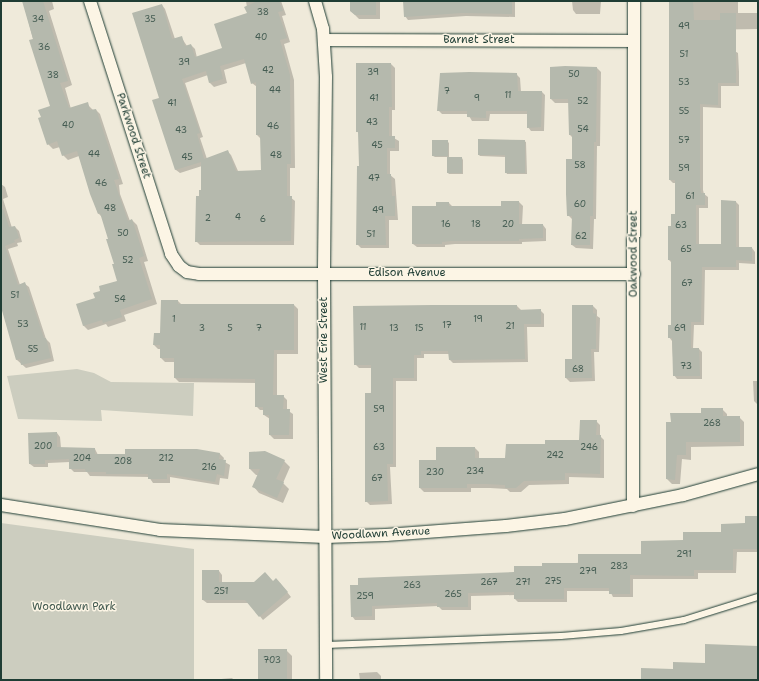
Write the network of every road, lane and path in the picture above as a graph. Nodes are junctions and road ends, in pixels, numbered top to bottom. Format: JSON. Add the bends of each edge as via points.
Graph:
{"nodes":[{"id":1,"x":90,"y":1,"type":"edge"},
{"id":2,"x":315,"y":1,"type":"edge"},
{"id":3,"x":634,"y":1,"type":"edge"},
{"id":4,"x":324,"y":40,"type":"junction"},
{"id":5,"x":634,"y":41,"type":"junction"},
{"id":6,"x":181,"y":269,"type":"joint"},
{"id":7,"x":324,"y":273,"type":"junction"},
{"id":8,"x":634,"y":274,"type":"junction"},
{"id":9,"x":758,"y":474,"type":"edge"},
{"id":10,"x":1,"y":505,"type":"edge"},
{"id":11,"x":633,"y":506,"type":"junction"},
{"id":12,"x":325,"y":537,"type":"junction"},
{"id":13,"x":758,"y":597,"type":"edge"},
{"id":14,"x":326,"y":645,"type":"junction"},
{"id":15,"x":326,"y":680,"type":"edge"}],
"edges":[{"from":1,"to":6,"type":"street","name":"Parkwood Street","via":[[171,254]]},
{"from":2,"to":4,"type":"street","name":"West Erie Street"},
{"from":3,"to":5,"type":"street","name":"Oakwood Street"},
{"from":4,"to":5,"type":"street","name":"Barnet Street"},
{"from":4,"to":7,"type":"street","name":"West Erie Street"},
{"from":5,"to":8,"type":"street","name":"Oakwood Street"},
{"from":6,"to":7,"type":"street","name":"Edison Avenue","via":[[199,274]]},
{"from":7,"to":8,"type":"street","name":"Edison Avenue"},
{"from":7,"to":12,"type":"street","name":"West Erie Street"},
{"from":8,"to":11,"type":"street","name":"Oakwood Street"},
{"from":9,"to":11,"type":"street","name":"Woodlawn Avenue"},
{"from":10,"to":12,"type":"street","name":"Woodlawn Avenue","via":[[160,530]]},
{"from":11,"to":12,"type":"street","name":"Woodlawn Avenue","via":[[565,519],[506,526]]},
{"from":12,"to":14,"type":"street","name":"West Erie Street"},
{"from":13,"to":14,"type":"lane","via":[[684,620],[621,631],[561,636]]},
{"from":14,"to":15,"type":"street","name":"West Erie Street"}]}
